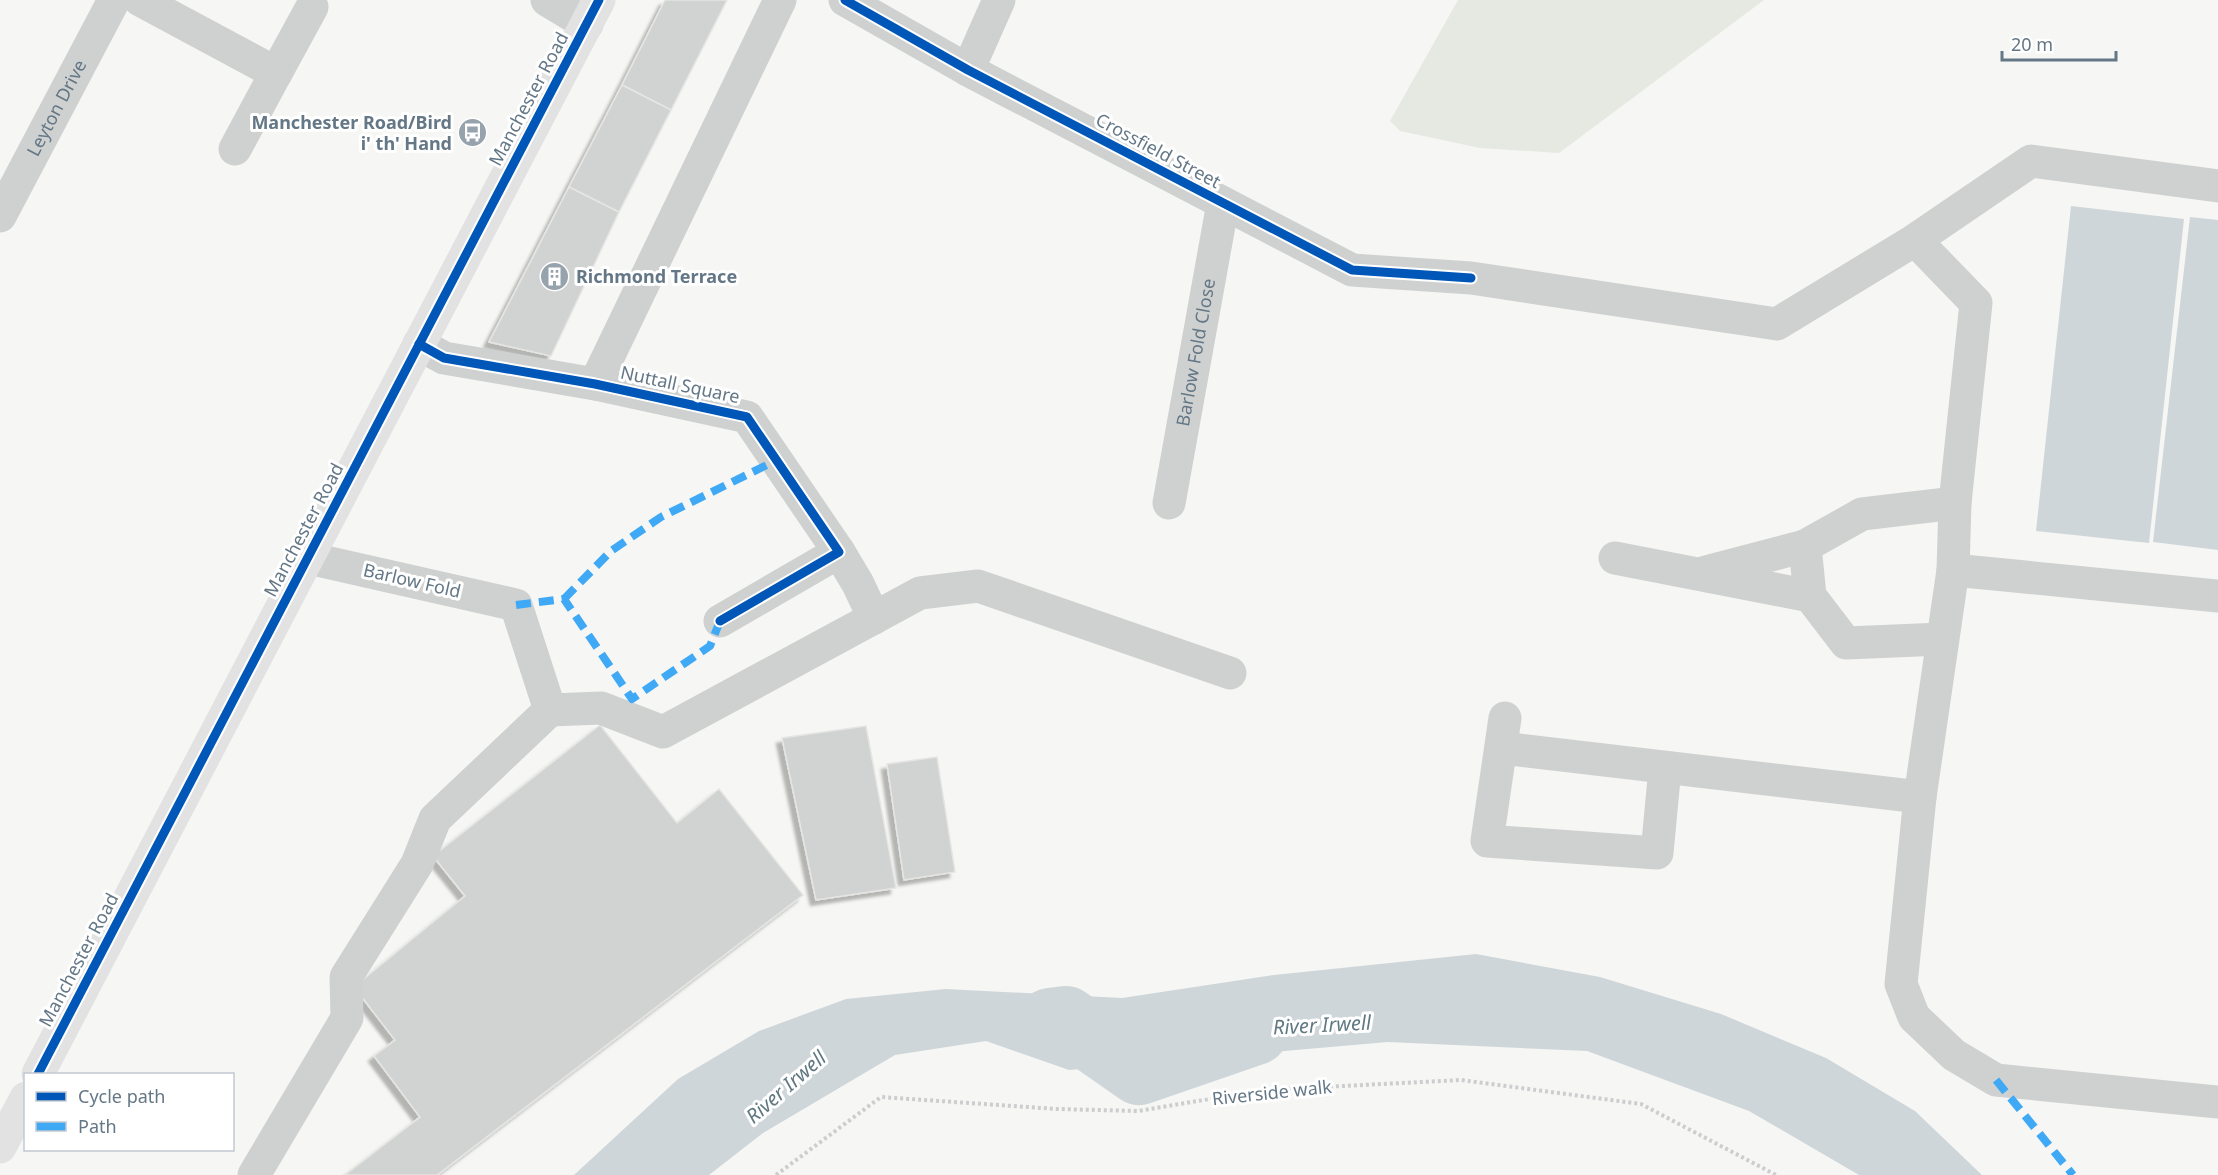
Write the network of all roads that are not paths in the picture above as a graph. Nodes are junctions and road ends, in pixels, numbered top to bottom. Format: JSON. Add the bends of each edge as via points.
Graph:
{"nodes":[{"id":1,"x":114,"y":0,"type":"edge"},
{"id":2,"x":140,"y":0,"type":"edge"},
{"id":3,"x":547,"y":0,"type":"edge"},
{"id":4,"x":780,"y":0,"type":"edge"},
{"id":5,"x":845,"y":0,"type":"edge"},
{"id":6,"x":999,"y":0,"type":"edge"},
{"id":7,"x":312,"y":7,"type":"dead end"},
{"id":8,"x":593,"y":12,"type":"edge"},
{"id":9,"x":969,"y":70,"type":"junction"},
{"id":10,"x":276,"y":73,"type":"junction"},
{"id":11,"x":235,"y":149,"type":"dead end"},
{"id":12,"x":2218,"y":186,"type":"edge"},
{"id":13,"x":1222,"y":203,"type":"junction"},
{"id":14,"x":0,"y":216,"type":"edge"},
{"id":15,"x":1915,"y":240,"type":"junction"},
{"id":16,"x":419,"y":344,"type":"junction"},
{"id":17,"x":595,"y":384,"type":"junction"},
{"id":18,"x":1169,"y":503,"type":"dead end"},
{"id":19,"x":1955,"y":503,"type":"junction"},
{"id":20,"x":1805,"y":546,"type":"junction"},
{"id":21,"x":839,"y":552,"type":"junction"},
{"id":22,"x":308,"y":558,"type":"junction"},
{"id":23,"x":1615,"y":558,"type":"dead end"},
{"id":24,"x":1953,"y":570,"type":"junction"},
{"id":25,"x":1698,"y":574,"type":"junction"},
{"id":26,"x":1810,"y":596,"type":"junction"},
{"id":27,"x":2218,"y":596,"type":"edge"},
{"id":28,"x":874,"y":618,"type":"junction"},
{"id":29,"x":720,"y":621,"type":"dead end"},
{"id":30,"x":1942,"y":639,"type":"junction"},
{"id":31,"x":1230,"y":673,"type":"dead end"},
{"id":32,"x":550,"y":710,"type":"junction"},
{"id":33,"x":1665,"y":768,"type":"junction"},
{"id":34,"x":1920,"y":797,"type":"junction"},
{"id":35,"x":39,"y":1073,"type":"edge"},
{"id":36,"x":24,"y":1102,"type":"edge"},
{"id":37,"x":2218,"y":1102,"type":"edge"},
{"id":38,"x":0,"y":1147,"type":"edge"},
{"id":39,"x":254,"y":1175,"type":"edge"}],
"edges":[{"from":1,"to":14,"type":"street","name":"Leyton Drive"},
{"from":2,"to":10,"type":"street"},
{"from":3,"to":8,"type":"street"},
{"from":4,"to":17,"type":"street"},
{"from":5,"to":9,"type":"street","name":"Crossfield Street"},
{"from":6,"to":9,"type":"street"},
{"from":7,"to":10,"type":"street"},
{"from":8,"to":16,"type":"highway","name":"Manchester Road"},
{"from":9,"to":13,"type":"street","name":"Crossfield Street"},
{"from":10,"to":11,"type":"street"},
{"from":12,"to":15,"type":"street","name":"Crossfield Street","via":[[2031,161]]},
{"from":13,"to":15,"type":"street","name":"Crossfield Street","via":[[1352,270],[1471,278],[1777,324]]},
{"from":13,"to":18,"type":"street","name":"Barlow Fold Close"},
{"from":15,"to":19,"type":"street","via":[[1976,303]]},
{"from":16,"to":17,"type":"street","name":"Nuttall Square","via":[[444,358]]},
{"from":16,"to":22,"type":"highway","name":"Manchester Road"},
{"from":17,"to":21,"type":"street","name":"Nuttall Square","via":[[747,417]]},
{"from":19,"to":20,"type":"street","via":[[1862,514]]},
{"from":19,"to":24,"type":"street"},
{"from":20,"to":25,"type":"street"},
{"from":20,"to":26,"type":"street"},
{"from":21,"to":28,"type":"street","name":"Nuttall Square"},
{"from":21,"to":29,"type":"street"},
{"from":22,"to":32,"type":"street","name":"Barlow Fold","via":[[516,605]]},
{"from":22,"to":35,"type":"highway","name":"Manchester Road"},
{"from":23,"to":25,"type":"street"},
{"from":24,"to":27,"type":"street"},
{"from":24,"to":30,"type":"street"},
{"from":25,"to":26,"type":"street"},
{"from":26,"to":30,"type":"street","via":[[1846,643]]},
{"from":28,"to":31,"type":"street","via":[[920,593],[978,586]]},
{"from":28,"to":32,"type":"street","via":[[663,732],[601,708]]},
{"from":30,"to":34,"type":"street"},
{"from":32,"to":39,"type":"street","via":[[435,819],[417,864],[346,977],[347,1018]]},
{"from":33,"to":33,"type":"street","via":[[1503,733],[1487,841],[1657,853]]},
{"from":33,"to":34,"type":"street"},
{"from":34,"to":37,"type":"street","via":[[1900,984],[1914,1017],[1954,1055],[1996,1080]]},
{"from":36,"to":38,"type":"highway"}]}
